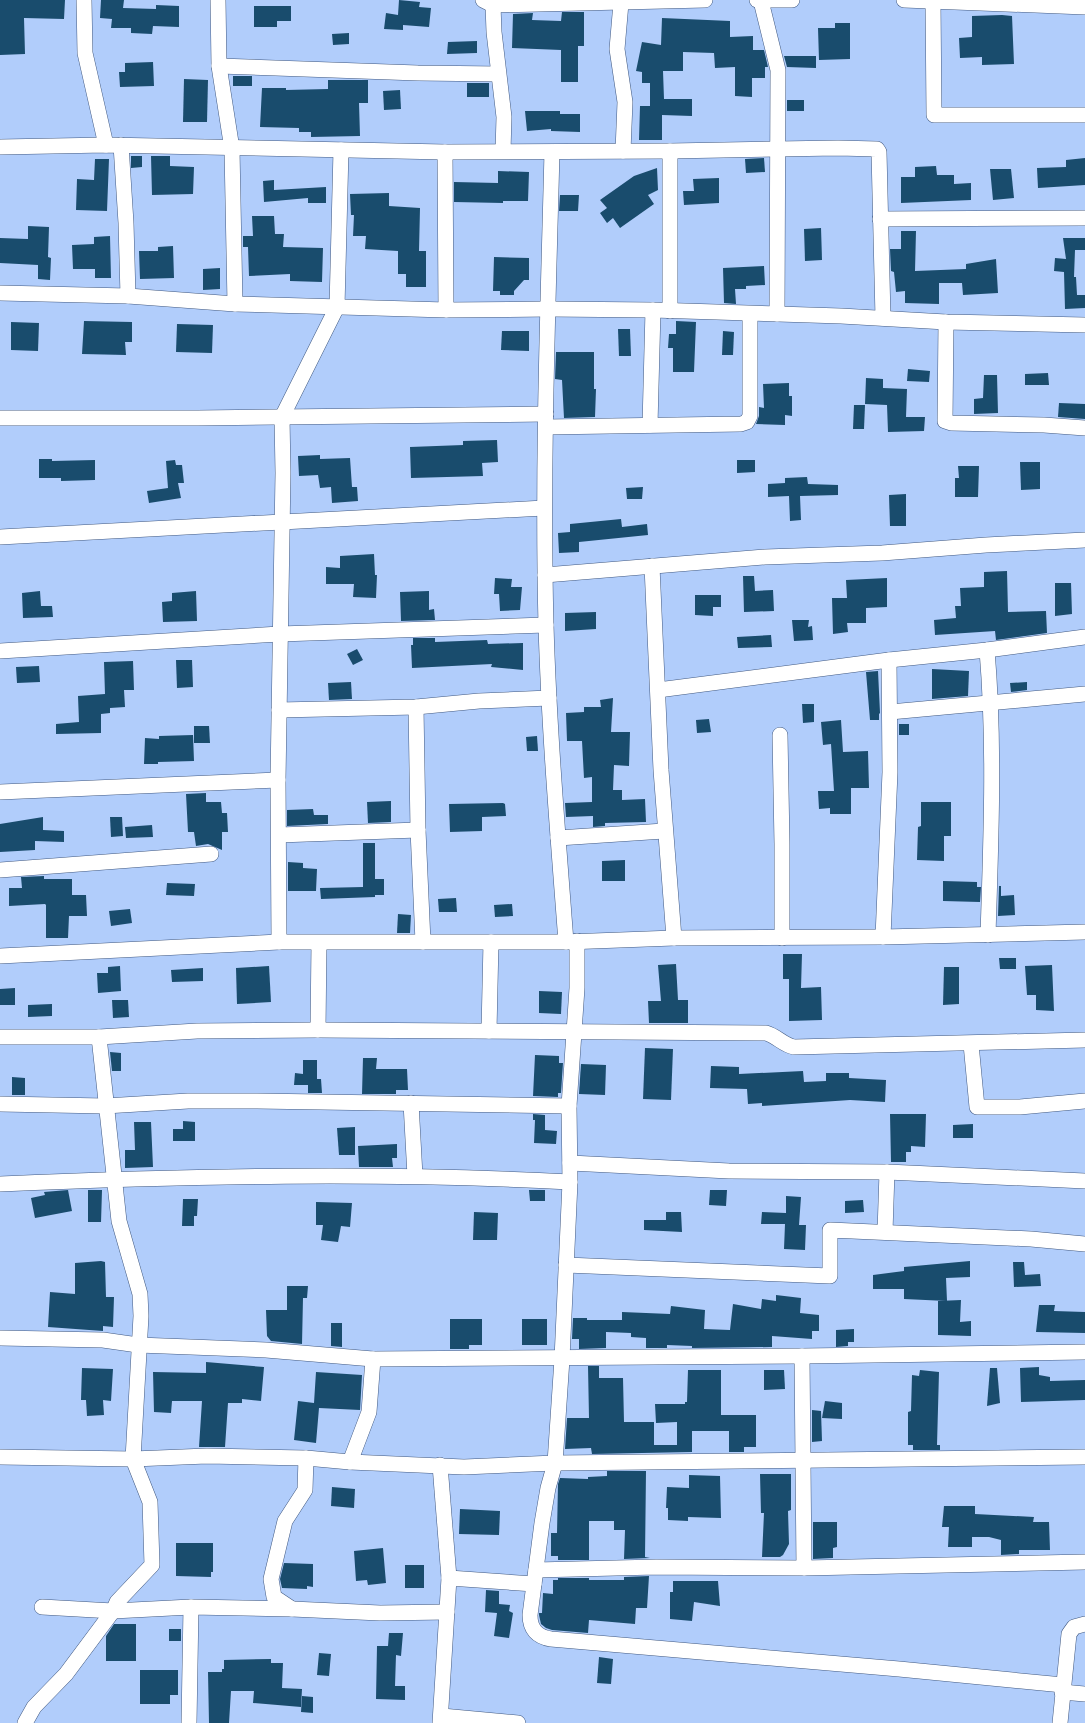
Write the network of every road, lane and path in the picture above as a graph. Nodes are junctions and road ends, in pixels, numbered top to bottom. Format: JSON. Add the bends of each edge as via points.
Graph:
{"nodes":[{"id":1,"x":84,"y":0,"type":"edge"},
{"id":2,"x":218,"y":0,"type":"edge"},
{"id":3,"x":705,"y":0,"type":"edge"},
{"id":4,"x":759,"y":0,"type":"edge"},
{"id":5,"x":792,"y":0,"type":"edge"},
{"id":6,"x":904,"y":0,"type":"edge"},
{"id":7,"x":612,"y":1,"type":"edge"},
{"id":8,"x":933,"y":1,"type":"junction"},
{"id":9,"x":488,"y":2,"type":"edge"},
{"id":10,"x":1085,"y":7,"type":"edge"},
{"id":11,"x":219,"y":66,"type":"junction"},
{"id":12,"x":498,"y":74,"type":"junction"},
{"id":13,"x":1085,"y":115,"type":"edge"},
{"id":14,"x":106,"y":145,"type":"junction"},
{"id":15,"x":121,"y":145,"type":"junction"},
{"id":16,"x":0,"y":147,"type":"edge"},
{"id":17,"x":232,"y":148,"type":"junction"},
{"id":18,"x":778,"y":149,"type":"junction"},
{"id":19,"x":340,"y":150,"type":"junction"},
{"id":20,"x":503,"y":151,"type":"junction"},
{"id":21,"x":623,"y":151,"type":"junction"},
{"id":22,"x":670,"y":151,"type":"junction"},
{"id":23,"x":445,"y":152,"type":"junction"},
{"id":24,"x":552,"y":152,"type":"junction"},
{"id":25,"x":1085,"y":218,"type":"edge"},
{"id":26,"x":880,"y":219,"type":"junction"},
{"id":27,"x":0,"y":293,"type":"edge"},
{"id":28,"x":128,"y":296,"type":"junction"},
{"id":29,"x":234,"y":304,"type":"junction"},
{"id":30,"x":337,"y":307,"type":"junction"},
{"id":31,"x":549,"y":308,"type":"junction"},
{"id":32,"x":446,"y":310,"type":"junction"},
{"id":33,"x":653,"y":310,"type":"junction"},
{"id":34,"x":670,"y":311,"type":"junction"},
{"id":35,"x":750,"y":314,"type":"junction"},
{"id":36,"x":777,"y":314,"type":"junction"},
{"id":37,"x":883,"y":318,"type":"junction"},
{"id":38,"x":946,"y":322,"type":"junction"},
{"id":39,"x":1085,"y":325,"type":"edge"},
{"id":40,"x":282,"y":417,"type":"junction"},
{"id":41,"x":0,"y":418,"type":"edge"},
{"id":42,"x":546,"y":420,"type":"junction"},
{"id":43,"x":650,"y":425,"type":"junction"},
{"id":44,"x":1085,"y":428,"type":"edge"},
{"id":45,"x":544,"y":508,"type":"junction"},
{"id":46,"x":283,"y":522,"type":"junction"},
{"id":47,"x":0,"y":537,"type":"edge"},
{"id":48,"x":1085,"y":540,"type":"edge"},
{"id":49,"x":652,"y":566,"type":"junction"},
{"id":50,"x":545,"y":575,"type":"junction"},
{"id":51,"x":546,"y":625,"type":"junction"},
{"id":52,"x":280,"y":634,"type":"junction"},
{"id":53,"x":1085,"y":637,"type":"edge"},
{"id":54,"x":987,"y":650,"type":"junction"},
{"id":55,"x":0,"y":651,"type":"edge"},
{"id":56,"x":889,"y":660,"type":"junction"},
{"id":57,"x":658,"y":690,"type":"junction"},
{"id":58,"x":1085,"y":694,"type":"edge"},
{"id":59,"x":549,"y":698,"type":"junction"},
{"id":60,"x":991,"y":702,"type":"junction"},
{"id":61,"x":416,"y":707,"type":"junction"},
{"id":62,"x":279,"y":710,"type":"junction"},
{"id":63,"x":890,"y":712,"type":"junction"},
{"id":64,"x":780,"y":735,"type":"dead end"},
{"id":65,"x":278,"y":780,"type":"junction"},
{"id":66,"x":0,"y":792,"type":"edge"},
{"id":67,"x":418,"y":830,"type":"junction"},
{"id":68,"x":664,"y":831,"type":"junction"},
{"id":69,"x":279,"y":835,"type":"junction"},
{"id":70,"x":558,"y":838,"type":"junction"},
{"id":71,"x":211,"y":854,"type":"dead end"},
{"id":72,"x":0,"y":870,"type":"edge"},
{"id":73,"x":1085,"y":932,"type":"edge"},
{"id":74,"x":988,"y":935,"type":"junction"},
{"id":75,"x":674,"y":938,"type":"junction"},
{"id":76,"x":782,"y":938,"type":"junction"},
{"id":77,"x":883,"y":938,"type":"junction"},
{"id":78,"x":279,"y":942,"type":"junction"},
{"id":79,"x":423,"y":942,"type":"junction"},
{"id":80,"x":492,"y":942,"type":"junction"},
{"id":81,"x":572,"y":942,"type":"junction"},
{"id":82,"x":319,"y":943,"type":"junction"},
{"id":83,"x":0,"y":956,"type":"edge"},
{"id":84,"x":318,"y":1030,"type":"junction"},
{"id":85,"x":489,"y":1031,"type":"junction"},
{"id":86,"x":574,"y":1032,"type":"junction"},
{"id":87,"x":0,"y":1037,"type":"edge"},
{"id":88,"x":99,"y":1037,"type":"junction"},
{"id":89,"x":1085,"y":1040,"type":"edge"},
{"id":90,"x":971,"y":1044,"type":"junction"},
{"id":91,"x":1085,"y":1101,"type":"edge"},
{"id":92,"x":411,"y":1103,"type":"junction"},
{"id":93,"x":0,"y":1104,"type":"edge"},
{"id":94,"x":105,"y":1106,"type":"junction"},
{"id":95,"x":568,"y":1106,"type":"junction"},
{"id":96,"x":570,"y":1163,"type":"junction"},
{"id":97,"x":887,"y":1172,"type":"junction"},
{"id":98,"x":415,"y":1176,"type":"junction"},
{"id":99,"x":113,"y":1179,"type":"junction"},
{"id":100,"x":1085,"y":1181,"type":"edge"},
{"id":101,"x":570,"y":1182,"type":"junction"},
{"id":102,"x":0,"y":1184,"type":"edge"},
{"id":103,"x":885,"y":1232,"type":"junction"},
{"id":104,"x":1085,"y":1244,"type":"edge"},
{"id":105,"x":566,"y":1265,"type":"junction"},
{"id":106,"x":0,"y":1338,"type":"edge"},
{"id":107,"x":138,"y":1344,"type":"junction"},
{"id":108,"x":1085,"y":1352,"type":"edge"},
{"id":109,"x":802,"y":1356,"type":"junction"},
{"id":110,"x":372,"y":1359,"type":"junction"},
{"id":111,"x":562,"y":1359,"type":"junction"},
{"id":112,"x":0,"y":1457,"type":"edge"},
{"id":113,"x":306,"y":1458,"type":"junction"},
{"id":114,"x":1085,"y":1458,"type":"edge"},
{"id":115,"x":133,"y":1459,"type":"junction"},
{"id":116,"x":803,"y":1461,"type":"junction"},
{"id":117,"x":350,"y":1462,"type":"junction"},
{"id":118,"x":555,"y":1464,"type":"junction"},
{"id":119,"x":440,"y":1465,"type":"junction"},
{"id":120,"x":1085,"y":1562,"type":"edge"},
{"id":121,"x":804,"y":1568,"type":"junction"},
{"id":122,"x":535,"y":1577,"type":"junction"},
{"id":123,"x":449,"y":1578,"type":"junction"},
{"id":124,"x":42,"y":1607,"type":"dead end"},
{"id":125,"x":191,"y":1608,"type":"junction"},
{"id":126,"x":292,"y":1609,"type":"junction"},
{"id":127,"x":113,"y":1611,"type":"junction"},
{"id":128,"x":447,"y":1612,"type":"junction"},
{"id":129,"x":1085,"y":1624,"type":"edge"},
{"id":130,"x":1063,"y":1689,"type":"junction"},
{"id":131,"x":1085,"y":1694,"type":"edge"},
{"id":132,"x":441,"y":1719,"type":"edge"},
{"id":133,"x":25,"y":1723,"type":"edge"},
{"id":134,"x":189,"y":1723,"type":"edge"},
{"id":135,"x":518,"y":1723,"type":"edge"},
{"id":136,"x":1060,"y":1723,"type":"edge"}],
"edges":[{"from":1,"to":14,"type":"street","via":[[85,53]]},
{"from":2,"to":11,"type":"street"},
{"from":3,"to":7,"type":"street"},
{"from":4,"to":5,"type":"street"},
{"from":4,"to":18,"type":"street","via":[[778,70]]},
{"from":6,"to":8,"type":"street"},
{"from":7,"to":9,"type":"street"},
{"from":7,"to":21,"type":"street","via":[[625,102]]},
{"from":8,"to":10,"type":"street"},
{"from":8,"to":13,"type":"street","via":[[934,114]]},
{"from":9,"to":12,"type":"street"},
{"from":11,"to":12,"type":"street"},
{"from":11,"to":17,"type":"street"},
{"from":12,"to":20,"type":"street","via":[[504,117]]},
{"from":14,"to":15,"type":"street"},
{"from":14,"to":16,"type":"street"},
{"from":15,"to":17,"type":"street"},
{"from":15,"to":28,"type":"street"},
{"from":17,"to":19,"type":"street"},
{"from":17,"to":29,"type":"street"},
{"from":18,"to":22,"type":"street"},
{"from":18,"to":26,"type":"street","via":[[877,148]]},
{"from":18,"to":36,"type":"street"},
{"from":19,"to":23,"type":"street"},
{"from":19,"to":30,"type":"street"},
{"from":20,"to":23,"type":"street"},
{"from":20,"to":24,"type":"street"},
{"from":21,"to":22,"type":"street"},
{"from":21,"to":24,"type":"street"},
{"from":22,"to":34,"type":"street"},
{"from":23,"to":32,"type":"street"},
{"from":24,"to":31,"type":"street"},
{"from":25,"to":26,"type":"street"},
{"from":26,"to":37,"type":"street"},
{"from":27,"to":28,"type":"street"},
{"from":28,"to":29,"type":"street"},
{"from":29,"to":30,"type":"street"},
{"from":30,"to":32,"type":"street"},
{"from":30,"to":40,"type":"street"},
{"from":31,"to":32,"type":"street"},
{"from":31,"to":33,"type":"street"},
{"from":31,"to":42,"type":"street"},
{"from":33,"to":34,"type":"street"},
{"from":33,"to":43,"type":"street"},
{"from":34,"to":35,"type":"street"},
{"from":35,"to":36,"type":"street"},
{"from":35,"to":43,"type":"street","via":[[750,416],[747,422]]},
{"from":36,"to":37,"type":"street"},
{"from":37,"to":38,"type":"street"},
{"from":38,"to":39,"type":"street"},
{"from":38,"to":44,"type":"street","via":[[945,421]]},
{"from":40,"to":41,"type":"street"},
{"from":40,"to":42,"type":"street"},
{"from":40,"to":46,"type":"street"},
{"from":42,"to":43,"type":"street"},
{"from":42,"to":45,"type":"street"},
{"from":45,"to":46,"type":"street"},
{"from":45,"to":50,"type":"street"},
{"from":46,"to":47,"type":"street"},
{"from":46,"to":52,"type":"street"},
{"from":48,"to":49,"type":"street","via":[[882,553],[765,557]]},
{"from":49,"to":50,"type":"street"},
{"from":49,"to":57,"type":"street"},
{"from":50,"to":51,"type":"street"},
{"from":51,"to":52,"type":"street"},
{"from":51,"to":59,"type":"street"},
{"from":52,"to":55,"type":"street"},
{"from":52,"to":62,"type":"street"},
{"from":53,"to":54,"type":"street"},
{"from":54,"to":56,"type":"street"},
{"from":54,"to":60,"type":"street"},
{"from":56,"to":57,"type":"street"},
{"from":56,"to":63,"type":"street"},
{"from":57,"to":68,"type":"street"},
{"from":58,"to":60,"type":"street"},
{"from":59,"to":61,"type":"street"},
{"from":59,"to":70,"type":"street"},
{"from":60,"to":63,"type":"street"},
{"from":60,"to":74,"type":"street"},
{"from":61,"to":62,"type":"street"},
{"from":61,"to":67,"type":"street"},
{"from":62,"to":65,"type":"street"},
{"from":63,"to":77,"type":"street"},
{"from":64,"to":76,"type":"street"},
{"from":65,"to":66,"type":"street"},
{"from":65,"to":69,"type":"street"},
{"from":67,"to":69,"type":"street"},
{"from":67,"to":79,"type":"street"},
{"from":68,"to":70,"type":"street"},
{"from":68,"to":75,"type":"street"},
{"from":69,"to":78,"type":"street"},
{"from":70,"to":81,"type":"street"},
{"from":71,"to":72,"type":"street"},
{"from":73,"to":74,"type":"street"},
{"from":74,"to":77,"type":"street"},
{"from":75,"to":76,"type":"street"},
{"from":75,"to":81,"type":"street"},
{"from":76,"to":77,"type":"street"},
{"from":78,"to":82,"type":"street"},
{"from":78,"to":83,"type":"street"},
{"from":79,"to":80,"type":"street"},
{"from":79,"to":82,"type":"street"},
{"from":80,"to":81,"type":"street"},
{"from":80,"to":85,"type":"street"},
{"from":81,"to":86,"type":"street","via":[[576,988]]},
{"from":82,"to":84,"type":"street"},
{"from":84,"to":85,"type":"street"},
{"from":84,"to":88,"type":"street","via":[[197,1031]]},
{"from":85,"to":86,"type":"street"},
{"from":86,"to":90,"type":"street","via":[[766,1033],[794,1047]]},
{"from":86,"to":95,"type":"street"},
{"from":87,"to":88,"type":"street"},
{"from":88,"to":94,"type":"street"},
{"from":89,"to":90,"type":"street"},
{"from":90,"to":91,"type":"street","via":[[977,1107],[1020,1107]]},
{"from":92,"to":94,"type":"street","via":[[188,1101]]},
{"from":92,"to":95,"type":"street"},
{"from":92,"to":98,"type":"street"},
{"from":93,"to":94,"type":"street"},
{"from":94,"to":99,"type":"street"},
{"from":95,"to":96,"type":"street"},
{"from":96,"to":97,"type":"street","via":[[729,1171]]},
{"from":96,"to":101,"type":"street"},
{"from":97,"to":100,"type":"street"},
{"from":97,"to":103,"type":"street"},
{"from":98,"to":99,"type":"street"},
{"from":98,"to":101,"type":"street"},
{"from":99,"to":102,"type":"street"},
{"from":99,"to":107,"type":"street","via":[[119,1221],[140,1294]]},
{"from":101,"to":105,"type":"street"},
{"from":103,"to":104,"type":"street"},
{"from":103,"to":105,"type":"street","via":[[830,1230],[830,1276]]},
{"from":105,"to":111,"type":"street"},
{"from":106,"to":107,"type":"street","via":[[103,1340]]},
{"from":107,"to":110,"type":"street","via":[[266,1350]]},
{"from":107,"to":115,"type":"street"},
{"from":108,"to":109,"type":"street"},
{"from":109,"to":111,"type":"street"},
{"from":109,"to":116,"type":"street"},
{"from":110,"to":111,"type":"street"},
{"from":110,"to":117,"type":"street","via":[[370,1412]]},
{"from":111,"to":118,"type":"street"},
{"from":112,"to":115,"type":"street"},
{"from":113,"to":115,"type":"street","via":[[207,1456]]},
{"from":113,"to":117,"type":"street"},
{"from":113,"to":126,"type":"street","via":[[305,1490],[285,1521],[271,1579],[274,1597]]},
{"from":114,"to":116,"type":"street"},
{"from":115,"to":127,"type":"street","via":[[150,1502],[152,1565],[118,1602]]},
{"from":116,"to":118,"type":"street"},
{"from":116,"to":121,"type":"street"},
{"from":117,"to":119,"type":"street"},
{"from":118,"to":119,"type":"street","via":[[464,1467]]},
{"from":118,"to":122,"type":"street","via":[[548,1488]]},
{"from":119,"to":123,"type":"street"},
{"from":120,"to":121,"type":"street"},
{"from":121,"to":122,"type":"street","via":[[656,1567]]},
{"from":122,"to":123,"type":"street"},
{"from":122,"to":130,"type":"street","via":[[531,1625],[536,1634],[545,1638]]},
{"from":123,"to":128,"type":"street"},
{"from":124,"to":127,"type":"street"},
{"from":125,"to":126,"type":"street"},
{"from":125,"to":127,"type":"street"},
{"from":125,"to":134,"type":"street"},
{"from":126,"to":128,"type":"street","via":[[380,1613]]},
{"from":127,"to":133,"type":"street","via":[[66,1674],[34,1707]]},
{"from":128,"to":132,"type":"street"},
{"from":129,"to":130,"type":"street","via":[[1074,1627],[1069,1634]]},
{"from":130,"to":131,"type":"street"},
{"from":130,"to":136,"type":"street"},
{"from":132,"to":135,"type":"street"}]}
